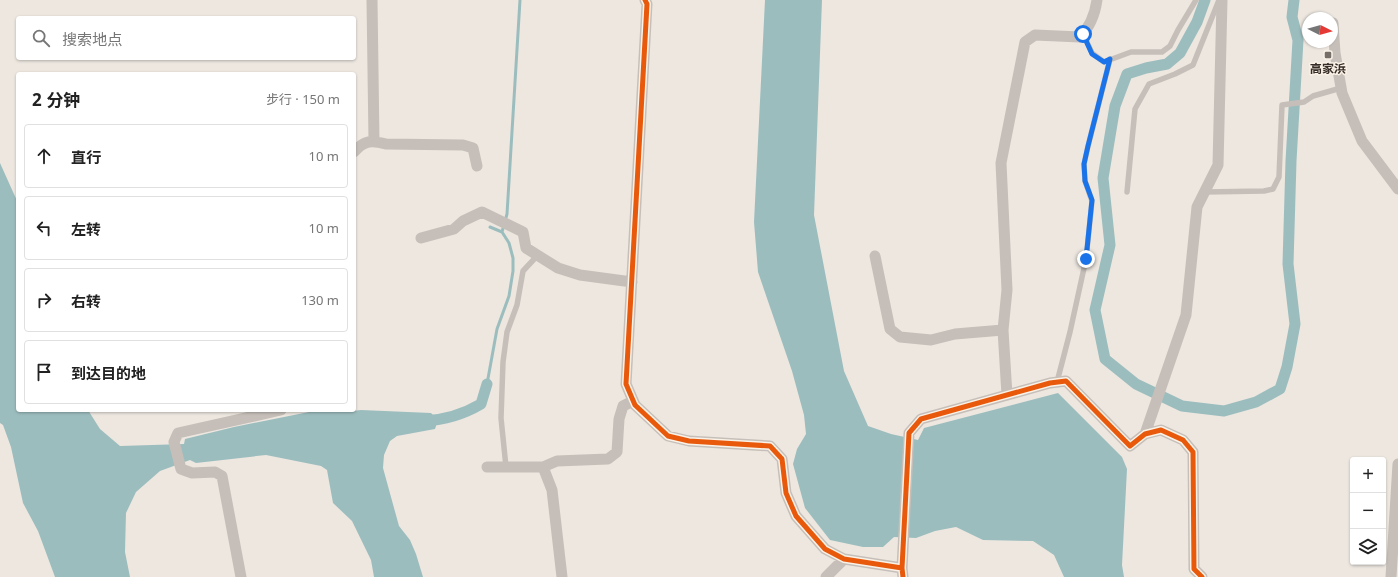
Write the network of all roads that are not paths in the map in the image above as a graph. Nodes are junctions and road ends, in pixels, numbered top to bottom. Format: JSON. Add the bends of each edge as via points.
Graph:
{"nodes":[{"id":1,"x":372,"y":0,"type":"edge"},
{"id":2,"x":645,"y":0,"type":"edge"},
{"id":3,"x":1097,"y":0,"type":"edge"},
{"id":4,"x":1196,"y":0,"type":"edge"},
{"id":5,"x":1219,"y":0,"type":"edge"},
{"id":6,"x":1222,"y":0,"type":"edge"},
{"id":7,"x":1083,"y":34,"type":"junction"},
{"id":8,"x":1334,"y":48,"type":"edge"},
{"id":9,"x":1110,"y":59,"type":"junction"},
{"id":10,"x":1341,"y":88,"type":"junction"},
{"id":11,"x":374,"y":141,"type":"junction"},
{"id":12,"x":356,"y":150,"type":"edge"},
{"id":13,"x":477,"y":166,"type":"dead end"},
{"id":14,"x":1398,"y":189,"type":"edge"},
{"id":15,"x":1127,"y":192,"type":"dead end"},
{"id":16,"x":1204,"y":192,"type":"junction"},
{"id":17,"x":421,"y":238,"type":"dead end"},
{"id":18,"x":537,"y":256,"type":"junction"},
{"id":19,"x":874,"y":256,"type":"dead end"},
{"id":20,"x":632,"y":282,"type":"junction"},
{"id":21,"x":1003,"y":330,"type":"junction"},
{"id":22,"x":1056,"y":382,"type":"junction"},
{"id":23,"x":1007,"y":395,"type":"junction"},
{"id":24,"x":633,"y":401,"type":"junction"},
{"id":25,"x":272,"y":412,"type":"edge"},
{"id":26,"x":1146,"y":434,"type":"junction"},
{"id":27,"x":1398,"y":464,"type":"edge"},
{"id":28,"x":487,"y":467,"type":"dead end"},
{"id":29,"x":506,"y":467,"type":"junction"},
{"id":30,"x":543,"y":467,"type":"junction"},
{"id":31,"x":844,"y":559,"type":"junction"},
{"id":32,"x":902,"y":572,"type":"edge"},
{"id":33,"x":241,"y":577,"type":"edge"},
{"id":34,"x":562,"y":577,"type":"edge"},
{"id":35,"x":826,"y":577,"type":"edge"},
{"id":36,"x":1202,"y":577,"type":"edge"},
{"id":37,"x":1391,"y":577,"type":"edge"}],
"edges":[{"from":1,"to":11,"type":"street"},
{"from":2,"to":20,"type":"street","via":[[647,4]]},
{"from":3,"to":7,"type":"street","via":[[1088,29]]},
{"from":4,"to":9,"type":"lane","via":[[1170,46],[1162,52],[1131,52]]},
{"from":5,"to":15,"type":"lane","via":[[1193,64],[1149,84],[1135,110]]},
{"from":6,"to":16,"type":"street","via":[[1218,164]]},
{"from":7,"to":9,"type":"lane","via":[[1092,54],[1104,62]]},
{"from":7,"to":21,"type":"street","via":[[1080,37],[1035,35],[1025,42],[1001,163],[1007,290]]},
{"from":8,"to":10,"type":"street"},
{"from":9,"to":22,"type":"lane","via":[[1084,164],[1085,181],[1092,200],[1086,259]]},
{"from":10,"to":14,"type":"street","via":[[1362,141]]},
{"from":10,"to":16,"type":"lane","via":[[1313,96],[1304,102],[1282,105],[1279,178],[1273,189]]},
{"from":11,"to":12,"type":"street","via":[[360,145]]},
{"from":11,"to":13,"type":"street","via":[[386,144],[463,145],[473,148]]},
{"from":16,"to":26,"type":"street","via":[[1197,207],[1186,315]]},
{"from":17,"to":18,"type":"street","via":[[454,229],[463,221],[482,212],[524,232],[526,248]]},
{"from":18,"to":20,"type":"street","via":[[558,268],[580,275]]},
{"from":18,"to":29,"type":"lane","via":[[523,271],[517,305],[507,332],[501,418]]},
{"from":19,"to":21,"type":"street","via":[[890,329],[900,337],[931,340],[955,334]]},
{"from":20,"to":24,"type":"street","via":[[626,384]]},
{"from":21,"to":23,"type":"street"},
{"from":22,"to":23,"type":"street"},
{"from":22,"to":26,"type":"street","via":[[1066,381],[1130,446]]},
{"from":23,"to":32,"type":"street","via":[[921,419],[909,433]]},
{"from":24,"to":30,"type":"street","via":[[622,406],[617,452],[608,459],[557,461]]},
{"from":24,"to":31,"type":"street","via":[[668,436],[689,441],[770,446],[782,459],[786,493],[796,516],[825,549]]},
{"from":25,"to":33,"type":"street","via":[[178,433],[174,442],[181,469],[192,474],[216,472],[222,476]]},
{"from":26,"to":36,"type":"street","via":[[1161,430],[1182,440],[1193,452],[1194,569]]},
{"from":27,"to":37,"type":"street"},
{"from":28,"to":29,"type":"street"},
{"from":29,"to":30,"type":"street"},
{"from":30,"to":34,"type":"street","via":[[552,490]]},
{"from":31,"to":32,"type":"street"},
{"from":31,"to":35,"type":"street"}]}
